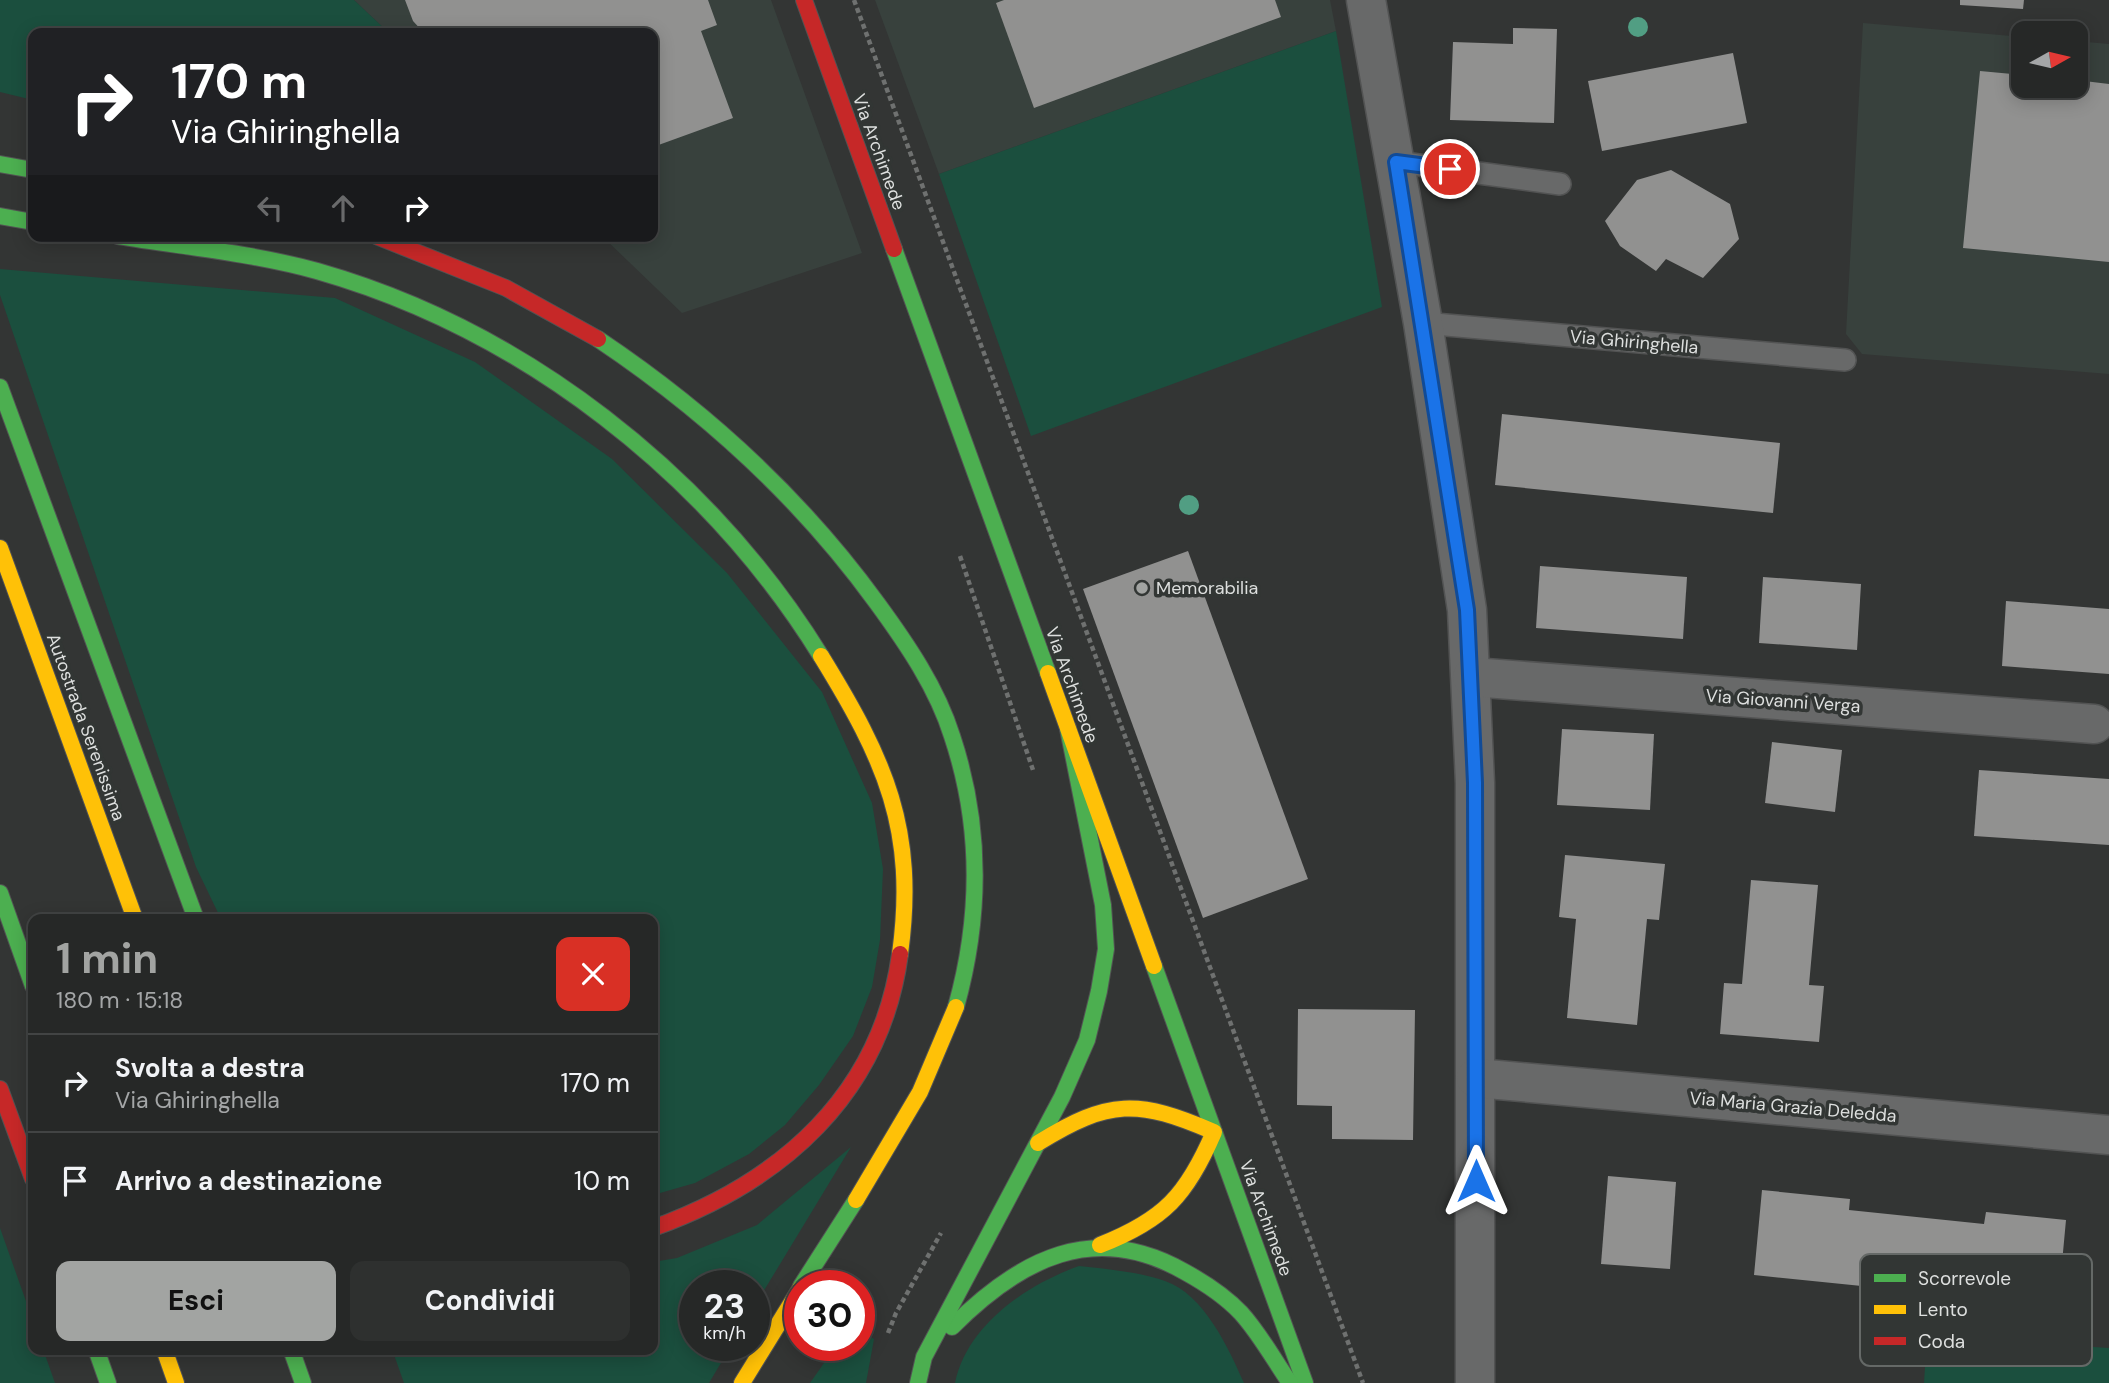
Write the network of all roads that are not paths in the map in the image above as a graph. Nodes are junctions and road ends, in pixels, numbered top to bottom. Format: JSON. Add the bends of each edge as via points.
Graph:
{"nodes":[{"id":1,"x":804,"y":0,"type":"edge"},
{"id":2,"x":1366,"y":0,"type":"edge"},
{"id":3,"x":1396,"y":162,"type":"junction"},
{"id":4,"x":0,"y":164,"type":"edge"},
{"id":5,"x":28,"y":169,"type":"edge"},
{"id":6,"x":1560,"y":184,"type":"dead end"},
{"id":7,"x":0,"y":216,"type":"edge"},
{"id":8,"x":28,"y":221,"type":"edge"},
{"id":9,"x":153,"y":242,"type":"edge"},
{"id":10,"x":392,"y":242,"type":"edge"},
{"id":11,"x":1423,"y":323,"type":"junction"},
{"id":12,"x":1845,"y":360,"type":"dead end"},
{"id":13,"x":0,"y":387,"type":"edge"},
{"id":14,"x":0,"y":548,"type":"edge"},
{"id":15,"x":1472,"y":677,"type":"junction"},
{"id":16,"x":2094,"y":724,"type":"dead end"},
{"id":17,"x":1068,"y":729,"type":"junction"},
{"id":18,"x":0,"y":893,"type":"edge"},
{"id":19,"x":133,"y":914,"type":"edge"},
{"id":20,"x":194,"y":914,"type":"edge"},
{"id":21,"x":28,"y":972,"type":"edge"},
{"id":22,"x":1476,"y":1078,"type":"junction"},
{"id":23,"x":0,"y":1088,"type":"edge"},
{"id":24,"x":1214,"y":1132,"type":"junction"},
{"id":25,"x":2109,"y":1135,"type":"edge"},
{"id":26,"x":1037,"y":1144,"type":"junction"},
{"id":27,"x":28,"y":1165,"type":"edge"},
{"id":28,"x":658,"y":1226,"type":"edge"},
{"id":29,"x":1100,"y":1245,"type":"junction"},
{"id":30,"x":811,"y":1270,"type":"edge"},
{"id":31,"x":784,"y":1314,"type":"edge"},
{"id":32,"x":98,"y":1355,"type":"edge"},
{"id":33,"x":166,"y":1355,"type":"edge"},
{"id":34,"x":293,"y":1355,"type":"edge"},
{"id":35,"x":924,"y":1357,"type":"junction"},
{"id":36,"x":1474,"y":1382,"type":"edge"},
{"id":37,"x":108,"y":1383,"type":"edge"},
{"id":38,"x":176,"y":1383,"type":"edge"},
{"id":39,"x":303,"y":1383,"type":"edge"},
{"id":40,"x":743,"y":1383,"type":"edge"},
{"id":41,"x":918,"y":1383,"type":"edge"},
{"id":42,"x":1290,"y":1383,"type":"edge"},
{"id":43,"x":1305,"y":1383,"type":"edge"}],
"edges":[{"from":1,"to":17,"type":"main road","name":"Via Archimede"},
{"from":2,"to":3,"type":"street"},
{"from":3,"to":6,"type":"lane"},
{"from":3,"to":11,"type":"street"},
{"from":4,"to":5,"type":"main road"},
{"from":7,"to":8,"type":"main road"},
{"from":9,"to":28,"type":"main road","via":[[307,268],[455,325],[542,373],[622,435],[732,537],[785,600],[860,718],[894,799],[905,886],[894,987],[876,1042],[852,1085],[788,1156],[746,1186]]},
{"from":10,"to":30,"type":"main road","via":[[466,270],[545,308],[652,374],[718,425],[806,512],[847,562],[917,661],[951,732],[976,852],[973,927],[960,999],[922,1090]]},
{"from":11,"to":12,"type":"lane","name":"Via Ghiringhella"},
{"from":11,"to":15,"type":"street","via":[[1467,610]]},
{"from":13,"to":20,"type":"main road"},
{"from":14,"to":19,"type":"main road","name":"Autostrada Serenissima"},
{"from":15,"to":16,"type":"street","name":"Via Giovanni Verga"},
{"from":15,"to":22,"type":"street"},
{"from":17,"to":24,"type":"main road","name":"Via Archimede"},
{"from":17,"to":26,"type":"main road","via":[[1103,905],[1105,949],[1087,1040]]},
{"from":18,"to":21,"type":"main road"},
{"from":22,"to":25,"type":"street","name":"Via Maria Grazia Deledda"},
{"from":22,"to":36,"type":"street"},
{"from":23,"to":27,"type":"main road"},
{"from":24,"to":26,"type":"main road","via":[[1170,1112],[1140,1106],[1073,1119]]},
{"from":24,"to":29,"type":"main road","via":[[1196,1175],[1175,1204],[1133,1233]]},
{"from":24,"to":43,"type":"main road","name":"Via Archimede"},
{"from":26,"to":35,"type":"main road"},
{"from":29,"to":35,"type":"main road","via":[[1029,1266],[997,1284]]},
{"from":29,"to":42,"type":"main road","via":[[1136,1250],[1211,1287],[1248,1321]]},
{"from":31,"to":40,"type":"main road"},
{"from":32,"to":37,"type":"main road"},
{"from":33,"to":38,"type":"main road"},
{"from":34,"to":39,"type":"main road"},
{"from":35,"to":41,"type":"main road"}]}
